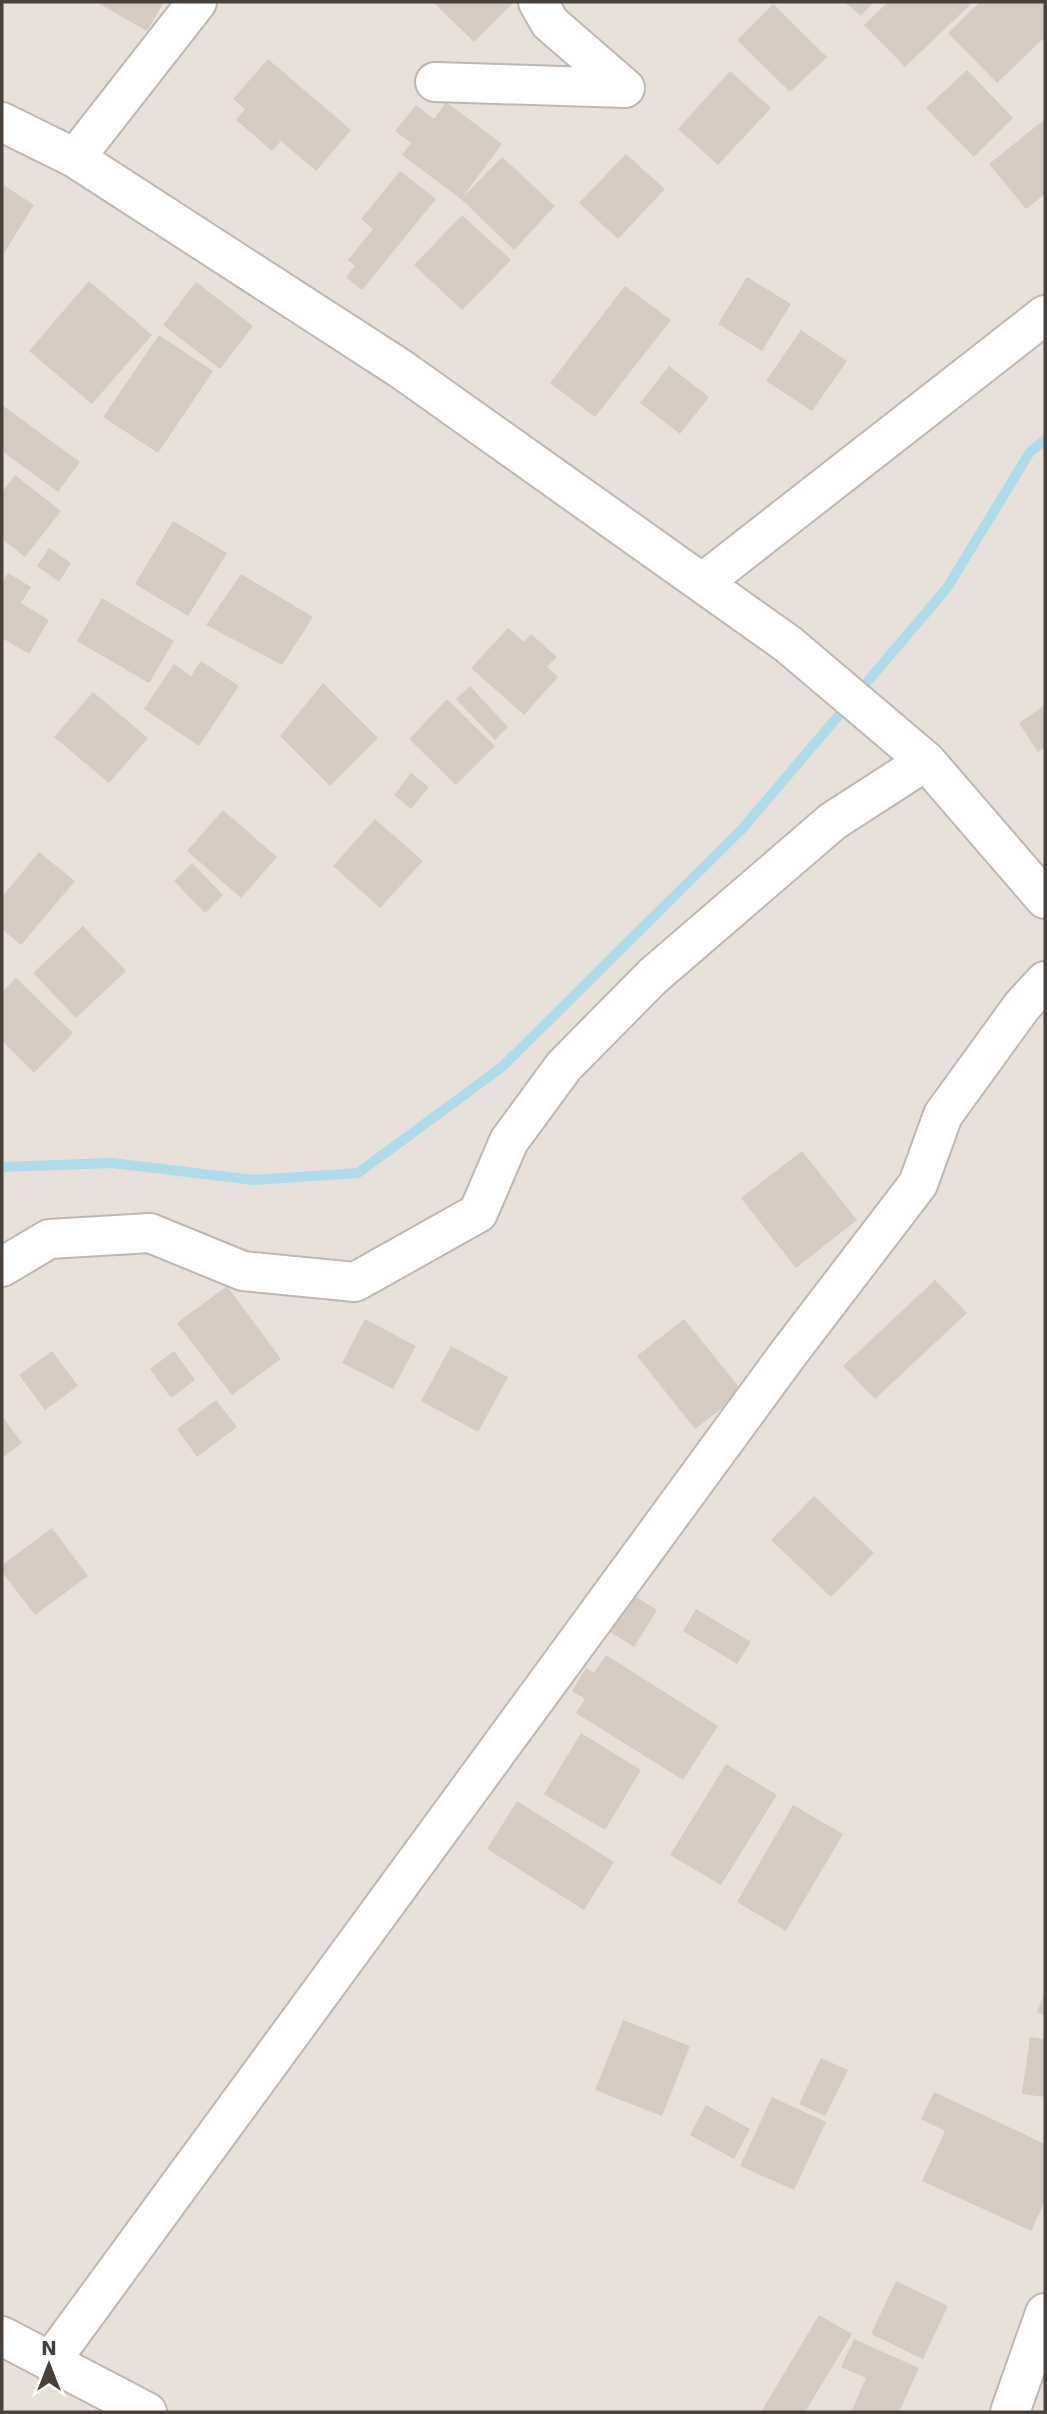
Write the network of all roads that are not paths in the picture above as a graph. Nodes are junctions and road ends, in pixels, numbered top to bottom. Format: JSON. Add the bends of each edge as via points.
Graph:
{"nodes":[{"id":1,"x":197,"y":2,"type":"edge"},
{"id":2,"x":538,"y":2,"type":"edge"},
{"id":3,"x":435,"y":82,"type":"dead end"},
{"id":4,"x":2,"y":122,"type":"edge"},
{"id":5,"x":75,"y":158,"type":"junction"},
{"id":6,"x":1045,"y":315,"type":"edge"},
{"id":7,"x":702,"y":583,"type":"junction"},
{"id":8,"x":926,"y":761,"type":"junction"},
{"id":9,"x":1045,"y":900,"type":"edge"},
{"id":10,"x":1045,"y":981,"type":"edge"},
{"id":11,"x":2,"y":1267,"type":"edge"},
{"id":12,"x":1045,"y":2313,"type":"edge"},
{"id":13,"x":2,"y":2336,"type":"edge"},
{"id":14,"x":50,"y":2362,"type":"junction"},
{"id":15,"x":147,"y":2412,"type":"edge"},
{"id":16,"x":1010,"y":2412,"type":"edge"}],
"edges":[{"from":1,"to":5,"type":"street"},
{"from":2,"to":3,"type":"street","via":[[550,23],[625,88]]},
{"from":4,"to":5,"type":"street"},
{"from":5,"to":7,"type":"street","via":[[401,369]]},
{"from":6,"to":7,"type":"street"},
{"from":7,"to":8,"type":"street","via":[[788,643]]},
{"from":8,"to":9,"type":"street"},
{"from":8,"to":11,"type":"street","via":[[823,829],[653,976],[564,1066],[509,1141],[478,1213],[355,1282],[243,1271],[150,1233],[49,1239]]},
{"from":10,"to":14,"type":"street","via":[[943,1115],[918,1184],[788,1354]]},
{"from":12,"to":16,"type":"street"},
{"from":13,"to":14,"type":"street"},
{"from":14,"to":15,"type":"street"}]}
